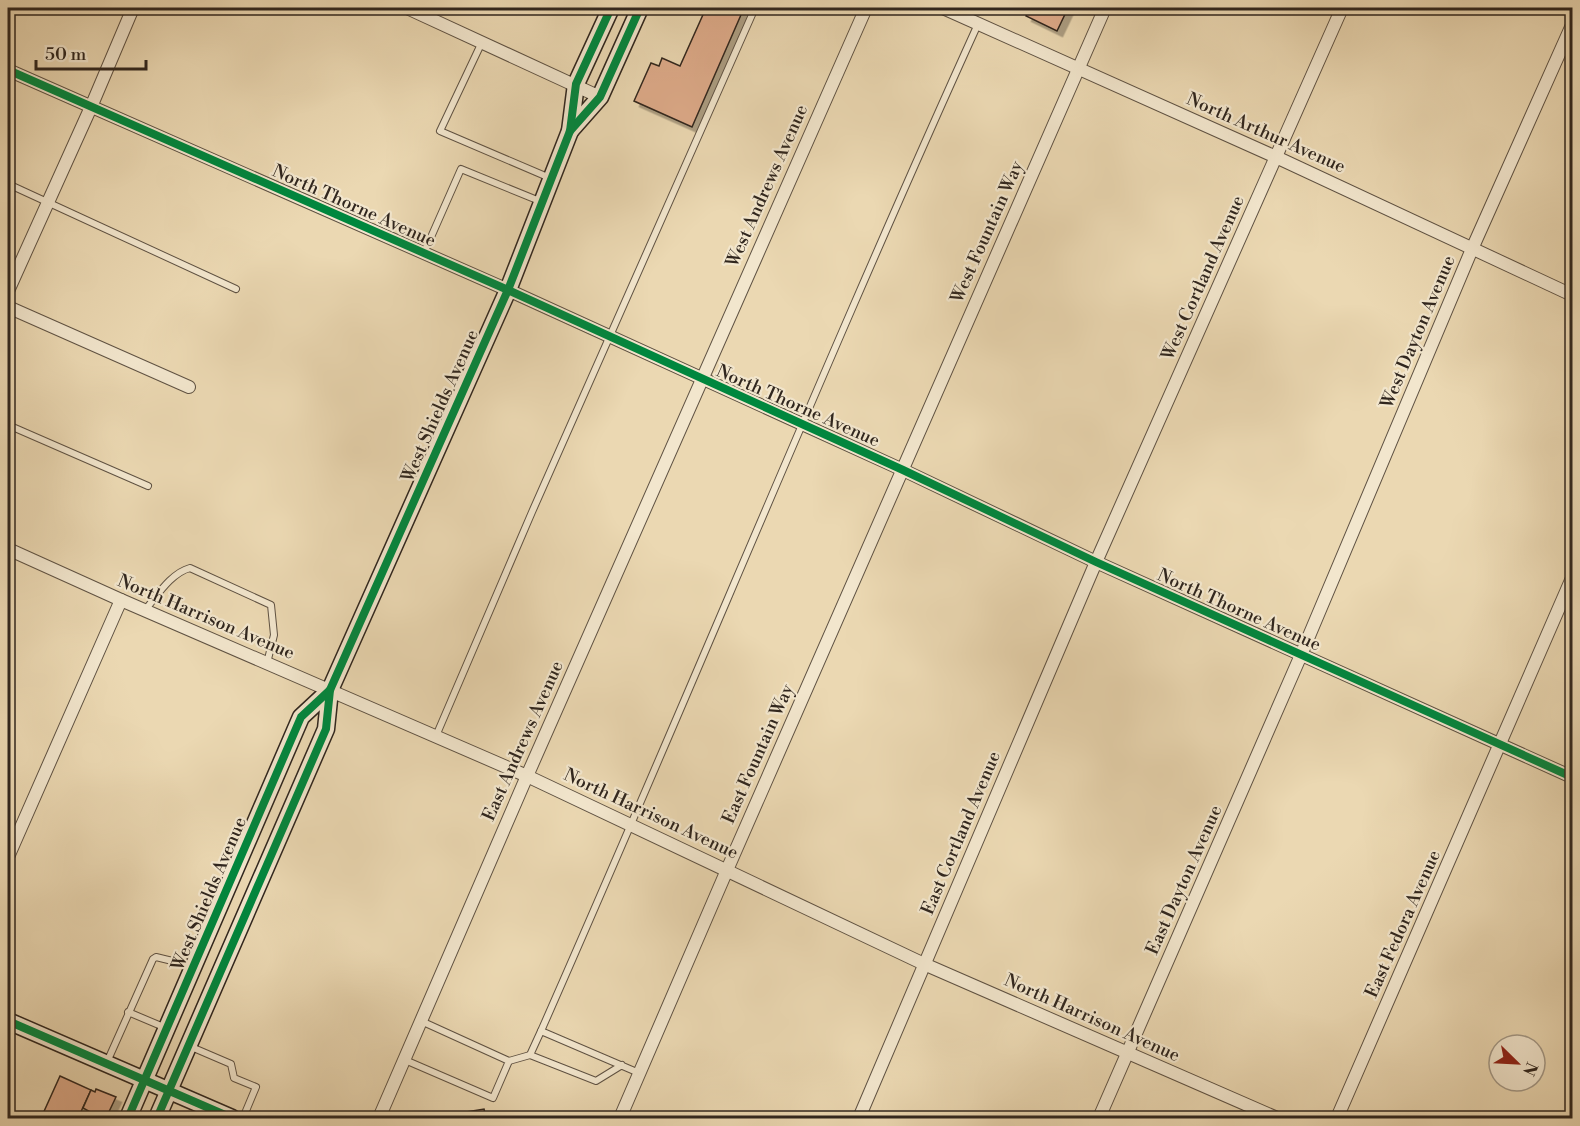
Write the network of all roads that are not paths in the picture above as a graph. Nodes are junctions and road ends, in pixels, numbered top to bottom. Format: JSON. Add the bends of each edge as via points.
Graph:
{"nodes":[{"id":1,"x":133,"y":8,"type":"edge"},
{"id":2,"x":407,"y":8,"type":"edge"},
{"id":3,"x":611,"y":8,"type":"edge"},
{"id":4,"x":640,"y":8,"type":"edge"},
{"id":5,"x":755,"y":8,"type":"edge"},
{"id":6,"x":866,"y":8,"type":"edge"},
{"id":7,"x":943,"y":8,"type":"edge"},
{"id":8,"x":1105,"y":8,"type":"edge"},
{"id":9,"x":1342,"y":8,"type":"edge"},
{"id":10,"x":978,"y":23,"type":"junction"},
{"id":11,"x":1572,"y":25,"type":"edge"},
{"id":12,"x":482,"y":42,"type":"junction"},
{"id":13,"x":1078,"y":69,"type":"junction"},
{"id":14,"x":8,"y":70,"type":"edge"},
{"id":15,"x":576,"y":84,"type":"junction"},
{"id":16,"x":600,"y":97,"type":"junction"},
{"id":17,"x":91,"y":107,"type":"junction"},
{"id":18,"x":570,"y":131,"type":"junction"},
{"id":19,"x":1276,"y":157,"type":"junction"},
{"id":20,"x":552,"y":179,"type":"junction"},
{"id":21,"x":8,"y":184,"type":"edge"},
{"id":22,"x":48,"y":202,"type":"junction"},
{"id":23,"x":543,"y":202,"type":"junction"},
{"id":24,"x":1472,"y":249,"type":"junction"},
{"id":25,"x":424,"y":253,"type":"junction"},
{"id":26,"x":236,"y":289,"type":"dead end"},
{"id":27,"x":508,"y":290,"type":"junction"},
{"id":28,"x":8,"y":291,"type":"edge"},
{"id":29,"x":1572,"y":295,"type":"edge"},
{"id":30,"x":8,"y":307,"type":"edge"},
{"id":31,"x":610,"y":337,"type":"junction"},
{"id":32,"x":701,"y":379,"type":"junction"},
{"id":33,"x":189,"y":387,"type":"dead end"},
{"id":34,"x":8,"y":425,"type":"edge"},
{"id":35,"x":802,"y":425,"type":"junction"},
{"id":36,"x":903,"y":470,"type":"junction"},
{"id":37,"x":148,"y":486,"type":"dead end"},
{"id":38,"x":8,"y":549,"type":"edge"},
{"id":39,"x":1096,"y":562,"type":"junction"},
{"id":40,"x":1572,"y":578,"type":"edge"},
{"id":41,"x":121,"y":600,"type":"junction"},
{"id":42,"x":145,"y":610,"type":"junction"},
{"id":43,"x":1301,"y":655,"type":"junction"},
{"id":44,"x":267,"y":663,"type":"junction"},
{"id":45,"x":330,"y":690,"type":"junction"},
{"id":46,"x":436,"y":736,"type":"junction"},
{"id":47,"x":1501,"y":745,"type":"junction"},
{"id":48,"x":527,"y":776,"type":"junction"},
{"id":49,"x":1572,"y":777,"type":"edge"},
{"id":50,"x":632,"y":826,"type":"junction"},
{"id":51,"x":8,"y":857,"type":"edge"},
{"id":52,"x":727,"y":870,"type":"junction"},
{"id":53,"x":924,"y":964,"type":"junction"},
{"id":54,"x":194,"y":966,"type":"junction"},
{"id":55,"x":128,"y":1012,"type":"junction"},
{"id":56,"x":8,"y":1021,"type":"edge"},
{"id":57,"x":422,"y":1021,"type":"junction"},
{"id":58,"x":167,"y":1029,"type":"junction"},
{"id":59,"x":541,"y":1031,"type":"junction"},
{"id":60,"x":188,"y":1046,"type":"junction"},
{"id":61,"x":1128,"y":1053,"type":"junction"},
{"id":62,"x":530,"y":1055,"type":"junction"},
{"id":63,"x":405,"y":1060,"type":"junction"},
{"id":64,"x":509,"y":1061,"type":"junction"},
{"id":65,"x":107,"y":1063,"type":"junction"},
{"id":66,"x":622,"y":1065,"type":"junction"},
{"id":67,"x":640,"y":1073,"type":"junction"},
{"id":68,"x":145,"y":1079,"type":"junction"},
{"id":69,"x":169,"y":1090,"type":"junction"},
{"id":70,"x":202,"y":1112,"type":"edge"},
{"id":71,"x":128,"y":1119,"type":"edge"},
{"id":72,"x":157,"y":1119,"type":"edge"},
{"id":73,"x":232,"y":1119,"type":"edge"},
{"id":74,"x":243,"y":1119,"type":"edge"},
{"id":75,"x":379,"y":1119,"type":"edge"},
{"id":76,"x":620,"y":1119,"type":"edge"},
{"id":77,"x":859,"y":1119,"type":"edge"},
{"id":78,"x":1099,"y":1119,"type":"edge"},
{"id":79,"x":1276,"y":1119,"type":"edge"},
{"id":80,"x":1337,"y":1119,"type":"edge"}],
"edges":[{"from":1,"to":17,"type":"street"},
{"from":2,"to":12,"type":"street"},
{"from":3,"to":15,"type":"main road","name":"West Shields Avenue"},
{"from":4,"to":16,"type":"main road","name":"West Shields Avenue"},
{"from":5,"to":31,"type":"lane"},
{"from":6,"to":32,"type":"street","name":"West Andrews Avenue"},
{"from":7,"to":10,"type":"street","name":"North Arthur Avenue"},
{"from":8,"to":13,"type":"street","name":"West Fountain Way"},
{"from":9,"to":19,"type":"street","name":"West Cortland Avenue"},
{"from":10,"to":13,"type":"street","name":"North Arthur Avenue"},
{"from":10,"to":35,"type":"lane"},
{"from":11,"to":24,"type":"street","name":"West Dayton Avenue"},
{"from":12,"to":15,"type":"street"},
{"from":12,"to":20,"type":"lane","via":[[440,131]]},
{"from":13,"to":19,"type":"street","name":"North Arthur Avenue"},
{"from":13,"to":36,"type":"street","name":"West Fountain Way"},
{"from":14,"to":17,"type":"street","name":"North Thorne Avenue"},
{"from":15,"to":16,"type":"street"},
{"from":15,"to":18,"type":"main road","name":"West Shields Avenue"},
{"from":16,"to":18,"type":"main road","name":"West Shields Avenue"},
{"from":17,"to":22,"type":"street"},
{"from":17,"to":25,"type":"street","name":"North Thorne Avenue"},
{"from":18,"to":20,"type":"main road","name":"West Shields Avenue"},
{"from":19,"to":24,"type":"street","name":"North Arthur Avenue"},
{"from":19,"to":39,"type":"street","name":"West Cortland Avenue"},
{"from":20,"to":23,"type":"main road","name":"West Shields Avenue"},
{"from":21,"to":22,"type":"lane"},
{"from":22,"to":26,"type":"lane"},
{"from":22,"to":28,"type":"street"},
{"from":23,"to":25,"type":"lane","via":[[461,169]]},
{"from":23,"to":27,"type":"main road","name":"West Shields Avenue"},
{"from":24,"to":29,"type":"street","name":"North Arthur Avenue"},
{"from":24,"to":43,"type":"street","name":"West Dayton Avenue"},
{"from":25,"to":27,"type":"street","name":"North Thorne Avenue"},
{"from":27,"to":31,"type":"street","name":"North Thorne Avenue"},
{"from":27,"to":45,"type":"main road","name":"West Shields Avenue"},
{"from":30,"to":33,"type":"street"},
{"from":31,"to":32,"type":"street","name":"North Thorne Avenue"},
{"from":31,"to":46,"type":"lane"},
{"from":32,"to":35,"type":"street","name":"North Thorne Avenue"},
{"from":32,"to":48,"type":"street","name":"East Andrews Avenue"},
{"from":34,"to":37,"type":"lane"},
{"from":35,"to":36,"type":"street","name":"North Thorne Avenue"},
{"from":35,"to":50,"type":"lane"},
{"from":36,"to":39,"type":"street","name":"North Thorne Avenue"},
{"from":36,"to":52,"type":"street","name":"East Fountain Way"},
{"from":38,"to":41,"type":"street","name":"North Harrison Avenue"},
{"from":39,"to":43,"type":"street","name":"North Thorne Avenue"},
{"from":39,"to":53,"type":"street","name":"East Cortland Avenue"},
{"from":40,"to":47,"type":"street","name":"East Fedora Avenue"},
{"from":41,"to":42,"type":"street","name":"North Harrison Avenue"},
{"from":41,"to":51,"type":"street"},
{"from":42,"to":44,"type":"street","name":"North Harrison Avenue"},
{"from":42,"to":44,"type":"lane","via":[[171,580],[190,568],[271,605],[274,635]]},
{"from":43,"to":47,"type":"street","name":"North Thorne Avenue"},
{"from":43,"to":61,"type":"street","name":"East Dayton Avenue"},
{"from":44,"to":45,"type":"street","name":"North Harrison Avenue"},
{"from":45,"to":46,"type":"street","name":"North Harrison Avenue"},
{"from":45,"to":54,"type":"main road","name":"West Shields Avenue","via":[[301,717]]},
{"from":45,"to":60,"type":"main road","name":"West Shields Avenue","via":[[326,729]]},
{"from":46,"to":48,"type":"street","name":"North Harrison Avenue"},
{"from":47,"to":49,"type":"street","name":"North Thorne Avenue"},
{"from":47,"to":80,"type":"street","name":"East Fedora Avenue"},
{"from":48,"to":50,"type":"street","name":"North Harrison Avenue"},
{"from":48,"to":57,"type":"street","name":"East Andrews Avenue"},
{"from":50,"to":52,"type":"street","name":"North Harrison Avenue"},
{"from":50,"to":59,"type":"lane"},
{"from":52,"to":53,"type":"street","name":"North Harrison Avenue"},
{"from":52,"to":67,"type":"street","name":"East Fountain Way"},
{"from":53,"to":61,"type":"street","name":"North Harrison Avenue"},
{"from":53,"to":77,"type":"street","name":"East Cortland Avenue"},
{"from":54,"to":55,"type":"lane","via":[[153,958]]},
{"from":54,"to":58,"type":"main road","name":"West Shields Avenue"},
{"from":55,"to":58,"type":"lane"},
{"from":55,"to":65,"type":"lane"},
{"from":56,"to":65,"type":"main road"},
{"from":57,"to":63,"type":"street","name":"East Andrews Avenue"},
{"from":57,"to":64,"type":"lane"},
{"from":58,"to":68,"type":"main road","name":"West Shields Avenue"},
{"from":59,"to":62,"type":"lane"},
{"from":59,"to":66,"type":"lane"},
{"from":60,"to":69,"type":"main road","name":"West Shields Avenue"},
{"from":60,"to":74,"type":"lane","via":[[231,1064],[234,1078],[256,1087]]},
{"from":61,"to":78,"type":"street","name":"East Dayton Avenue"},
{"from":61,"to":79,"type":"street","name":"North Harrison Avenue"},
{"from":62,"to":64,"type":"lane"},
{"from":62,"to":66,"type":"lane","via":[[596,1081]]},
{"from":63,"to":64,"type":"lane","via":[[493,1098]]},
{"from":63,"to":75,"type":"street","name":"East Andrews Avenue"},
{"from":65,"to":68,"type":"main road"},
{"from":66,"to":67,"type":"lane"},
{"from":67,"to":76,"type":"street","name":"East Fountain Way"},
{"from":68,"to":69,"type":"main road"},
{"from":68,"to":71,"type":"main road","name":"West Shields Avenue"},
{"from":69,"to":70,"type":"main road"},
{"from":69,"to":72,"type":"main road","name":"West Shields Avenue"},
{"from":70,"to":73,"type":"main road"}]}
